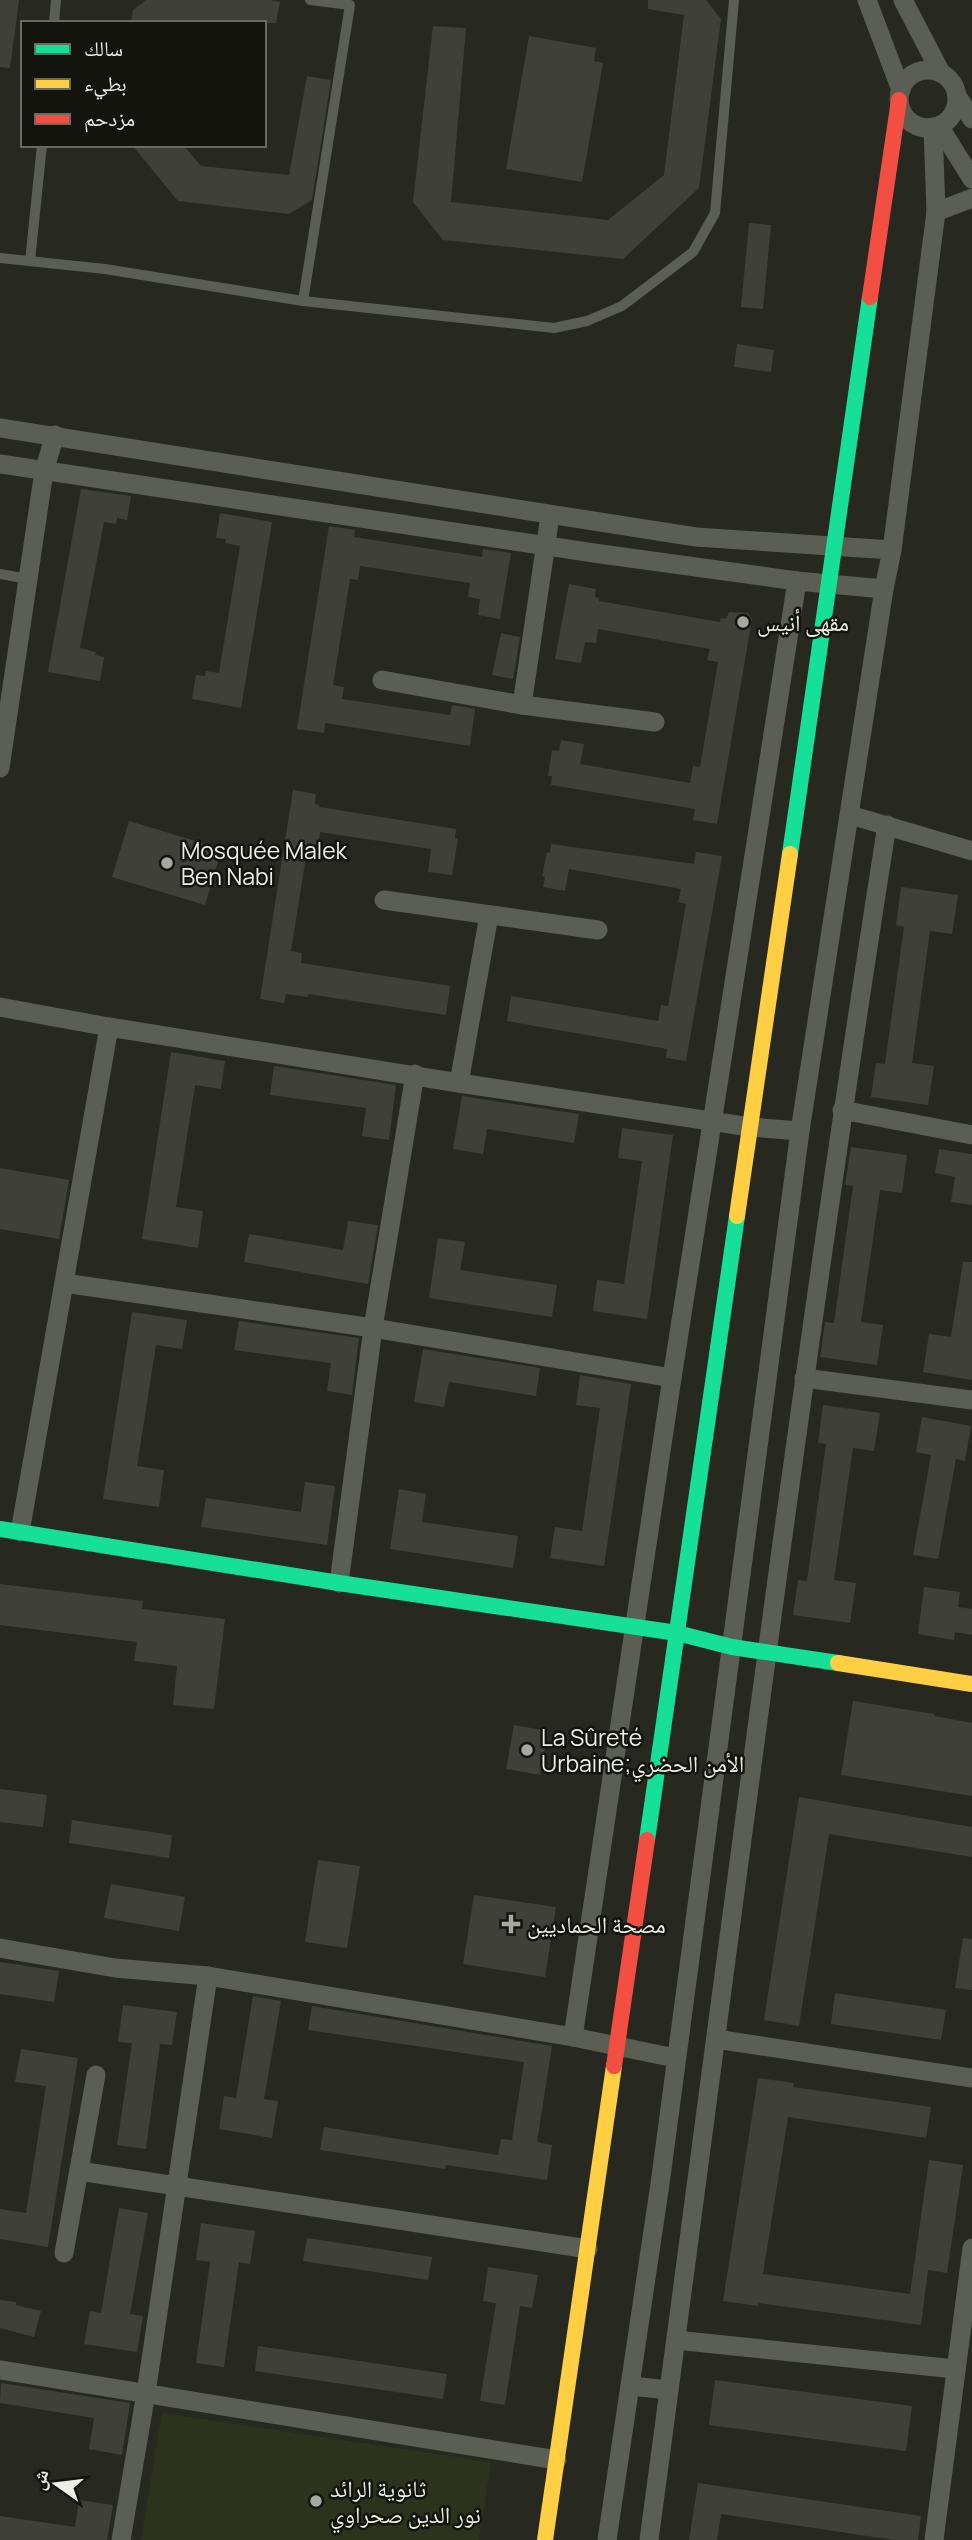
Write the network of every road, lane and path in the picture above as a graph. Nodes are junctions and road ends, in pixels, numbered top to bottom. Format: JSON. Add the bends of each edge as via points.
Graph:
{"nodes":[{"id":1,"x":56,"y":0,"type":"edge"},
{"id":2,"x":310,"y":0,"type":"edge"},
{"id":3,"x":734,"y":0,"type":"edge"},
{"id":4,"x":867,"y":0,"type":"edge"},
{"id":5,"x":903,"y":0,"type":"edge"},
{"id":6,"x":354,"y":3,"type":"edge"},
{"id":7,"x":54,"y":21,"type":"edge"},
{"id":8,"x":941,"y":73,"type":"junction"},
{"id":9,"x":900,"y":95,"type":"junction"},
{"id":10,"x":957,"y":96,"type":"junction"},
{"id":11,"x":972,"y":120,"type":"edge"},
{"id":12,"x":936,"y":127,"type":"junction"},
{"id":13,"x":41,"y":147,"type":"edge"},
{"id":14,"x":972,"y":179,"type":"edge"},
{"id":15,"x":972,"y":198,"type":"edge"},
{"id":16,"x":936,"y":212,"type":"junction"},
{"id":17,"x":0,"y":258,"type":"edge"},
{"id":18,"x":30,"y":261,"type":"junction"},
{"id":19,"x":303,"y":301,"type":"junction"},
{"id":20,"x":0,"y":428,"type":"edge"},
{"id":21,"x":55,"y":435,"type":"junction"},
{"id":22,"x":192,"y":457,"type":"junction"},
{"id":23,"x":0,"y":464,"type":"edge"},
{"id":24,"x":44,"y":471,"type":"junction"},
{"id":25,"x":187,"y":490,"type":"junction"},
{"id":26,"x":550,"y":516,"type":"junction"},
{"id":27,"x":545,"y":544,"type":"junction"},
{"id":28,"x":834,"y":547,"type":"junction"},
{"id":29,"x":892,"y":550,"type":"junction"},
{"id":30,"x":0,"y":575,"type":"edge"},
{"id":31,"x":28,"y":579,"type":"junction"},
{"id":32,"x":797,"y":581,"type":"junction"},
{"id":33,"x":829,"y":584,"type":"junction"},
{"id":34,"x":884,"y":589,"type":"junction"},
{"id":35,"x":382,"y":680,"type":"dead end"},
{"id":36,"x":522,"y":705,"type":"junction"},
{"id":37,"x":655,"y":722,"type":"dead end"},
{"id":38,"x":0,"y":768,"type":"edge"},
{"id":39,"x":850,"y":815,"type":"junction"},
{"id":40,"x":887,"y":825,"type":"junction"},
{"id":41,"x":972,"y":851,"type":"edge"},
{"id":42,"x":384,"y":900,"type":"dead end"},
{"id":43,"x":489,"y":915,"type":"junction"},
{"id":44,"x":598,"y":930,"type":"dead end"},
{"id":45,"x":0,"y":1007,"type":"edge"},
{"id":46,"x":109,"y":1027,"type":"junction"},
{"id":47,"x":415,"y":1074,"type":"junction"},
{"id":48,"x":459,"y":1083,"type":"junction"},
{"id":49,"x":842,"y":1110,"type":"junction"},
{"id":50,"x":712,"y":1120,"type":"junction"},
{"id":51,"x":750,"y":1127,"type":"junction"},
{"id":52,"x":800,"y":1131,"type":"junction"},
{"id":53,"x":972,"y":1135,"type":"edge"},
{"id":54,"x":64,"y":1283,"type":"junction"},
{"id":55,"x":373,"y":1328,"type":"junction"},
{"id":56,"x":672,"y":1378,"type":"junction"},
{"id":57,"x":804,"y":1378,"type":"junction"},
{"id":58,"x":972,"y":1400,"type":"edge"},
{"id":59,"x":0,"y":1529,"type":"edge"},
{"id":60,"x":20,"y":1532,"type":"junction"},
{"id":61,"x":339,"y":1583,"type":"junction"},
{"id":62,"x":635,"y":1627,"type":"junction"},
{"id":63,"x":677,"y":1633,"type":"junction"},
{"id":64,"x":733,"y":1647,"type":"junction"},
{"id":65,"x":768,"y":1651,"type":"junction"},
{"id":66,"x":972,"y":1684,"type":"edge"},
{"id":67,"x":0,"y":1948,"type":"edge"},
{"id":68,"x":208,"y":1976,"type":"junction"},
{"id":69,"x":573,"y":2037,"type":"junction"},
{"id":70,"x":716,"y":2039,"type":"junction"},
{"id":71,"x":617,"y":2046,"type":"junction"},
{"id":72,"x":675,"y":2058,"type":"junction"},
{"id":73,"x":96,"y":2075,"type":"dead end"},
{"id":74,"x":972,"y":2078,"type":"edge"},
{"id":75,"x":79,"y":2171,"type":"junction"},
{"id":76,"x":177,"y":2186,"type":"junction"},
{"id":77,"x":972,"y":2248,"type":"edge"},
{"id":78,"x":587,"y":2249,"type":"junction"},
{"id":79,"x":64,"y":2253,"type":"dead end"},
{"id":80,"x":676,"y":2340,"type":"junction"},
{"id":81,"x":956,"y":2369,"type":"junction"},
{"id":82,"x":0,"y":2370,"type":"edge"},
{"id":83,"x":631,"y":2386,"type":"junction"},
{"id":84,"x":669,"y":2390,"type":"junction"},
{"id":85,"x":146,"y":2393,"type":"junction"},
{"id":86,"x":557,"y":2460,"type":"junction"},
{"id":87,"x":121,"y":2540,"type":"edge"},
{"id":88,"x":545,"y":2540,"type":"edge"},
{"id":89,"x":607,"y":2540,"type":"edge"},
{"id":90,"x":649,"y":2540,"type":"edge"},
{"id":91,"x":934,"y":2540,"type":"edge"}],
"edges":[{"from":1,"to":7,"type":"lane"},
{"from":2,"to":6,"type":"lane"},
{"from":3,"to":19,"type":"lane","via":[[715,213],[693,253],[622,306],[554,328]]},
{"from":4,"to":9,"type":"street"},
{"from":5,"to":8,"type":"street"},
{"from":6,"to":19,"type":"lane"},
{"from":8,"to":9,"type":"street","via":[[913,74]]},
{"from":8,"to":10,"type":"street"},
{"from":9,"to":12,"type":"street","via":[[902,112],[910,121]]},
{"from":9,"to":28,"type":"street"},
{"from":10,"to":11,"type":"street"},
{"from":10,"to":12,"type":"street","via":[[953,114]]},
{"from":12,"to":14,"type":"street"},
{"from":12,"to":16,"type":"street"},
{"from":13,"to":18,"type":"lane"},
{"from":15,"to":16,"type":"street"},
{"from":16,"to":29,"type":"street"},
{"from":17,"to":18,"type":"lane"},
{"from":18,"to":19,"type":"lane"},
{"from":20,"to":21,"type":"street"},
{"from":21,"to":22,"type":"street"},
{"from":21,"to":24,"type":"street"},
{"from":22,"to":25,"type":"street"},
{"from":22,"to":26,"type":"street"},
{"from":23,"to":24,"type":"street"},
{"from":24,"to":25,"type":"street"},
{"from":24,"to":31,"type":"street"},
{"from":25,"to":27,"type":"street"},
{"from":26,"to":27,"type":"street"},
{"from":26,"to":28,"type":"street","via":[[696,537]]},
{"from":27,"to":32,"type":"street"},
{"from":27,"to":36,"type":"street"},
{"from":28,"to":29,"type":"street"},
{"from":28,"to":33,"type":"street"},
{"from":29,"to":34,"type":"street"},
{"from":30,"to":31,"type":"lane"},
{"from":31,"to":38,"type":"street"},
{"from":32,"to":33,"type":"street"},
{"from":32,"to":50,"type":"street"},
{"from":33,"to":34,"type":"street"},
{"from":33,"to":51,"type":"street"},
{"from":34,"to":39,"type":"street"},
{"from":35,"to":36,"type":"street"},
{"from":36,"to":37,"type":"street"},
{"from":39,"to":40,"type":"street"},
{"from":39,"to":52,"type":"street"},
{"from":40,"to":41,"type":"street"},
{"from":40,"to":49,"type":"street"},
{"from":42,"to":43,"type":"street"},
{"from":43,"to":44,"type":"street"},
{"from":43,"to":48,"type":"street"},
{"from":45,"to":46,"type":"street"},
{"from":46,"to":47,"type":"street"},
{"from":46,"to":54,"type":"street"},
{"from":47,"to":48,"type":"street"},
{"from":47,"to":55,"type":"street"},
{"from":48,"to":50,"type":"street"},
{"from":49,"to":53,"type":"street"},
{"from":49,"to":57,"type":"street"},
{"from":50,"to":51,"type":"street"},
{"from":50,"to":56,"type":"street"},
{"from":51,"to":52,"type":"street"},
{"from":51,"to":63,"type":"street"},
{"from":52,"to":64,"type":"street"},
{"from":54,"to":55,"type":"street"},
{"from":54,"to":60,"type":"street"},
{"from":55,"to":56,"type":"street"},
{"from":55,"to":61,"type":"street"},
{"from":56,"to":62,"type":"street"},
{"from":57,"to":58,"type":"street"},
{"from":57,"to":65,"type":"street"},
{"from":59,"to":60,"type":"street"},
{"from":60,"to":61,"type":"street"},
{"from":61,"to":62,"type":"street"},
{"from":62,"to":63,"type":"street"},
{"from":62,"to":69,"type":"street"},
{"from":63,"to":64,"type":"street"},
{"from":63,"to":71,"type":"street"},
{"from":64,"to":65,"type":"street"},
{"from":64,"to":72,"type":"street"},
{"from":65,"to":66,"type":"street"},
{"from":65,"to":70,"type":"street"},
{"from":67,"to":68,"type":"street","via":[[115,1968]]},
{"from":68,"to":69,"type":"street"},
{"from":68,"to":76,"type":"street"},
{"from":69,"to":71,"type":"street"},
{"from":70,"to":74,"type":"street"},
{"from":70,"to":80,"type":"street"},
{"from":71,"to":72,"type":"street"},
{"from":71,"to":78,"type":"street"},
{"from":72,"to":83,"type":"street"},
{"from":73,"to":75,"type":"street"},
{"from":75,"to":76,"type":"street"},
{"from":75,"to":79,"type":"street"},
{"from":76,"to":78,"type":"street"},
{"from":76,"to":85,"type":"street"},
{"from":77,"to":81,"type":"street"},
{"from":78,"to":86,"type":"street"},
{"from":80,"to":81,"type":"street"},
{"from":80,"to":84,"type":"street"},
{"from":81,"to":91,"type":"street"},
{"from":82,"to":85,"type":"street"},
{"from":83,"to":84,"type":"street"},
{"from":83,"to":89,"type":"street"},
{"from":84,"to":90,"type":"street"},
{"from":85,"to":86,"type":"street"},
{"from":85,"to":87,"type":"street"},
{"from":86,"to":88,"type":"street"}]}
